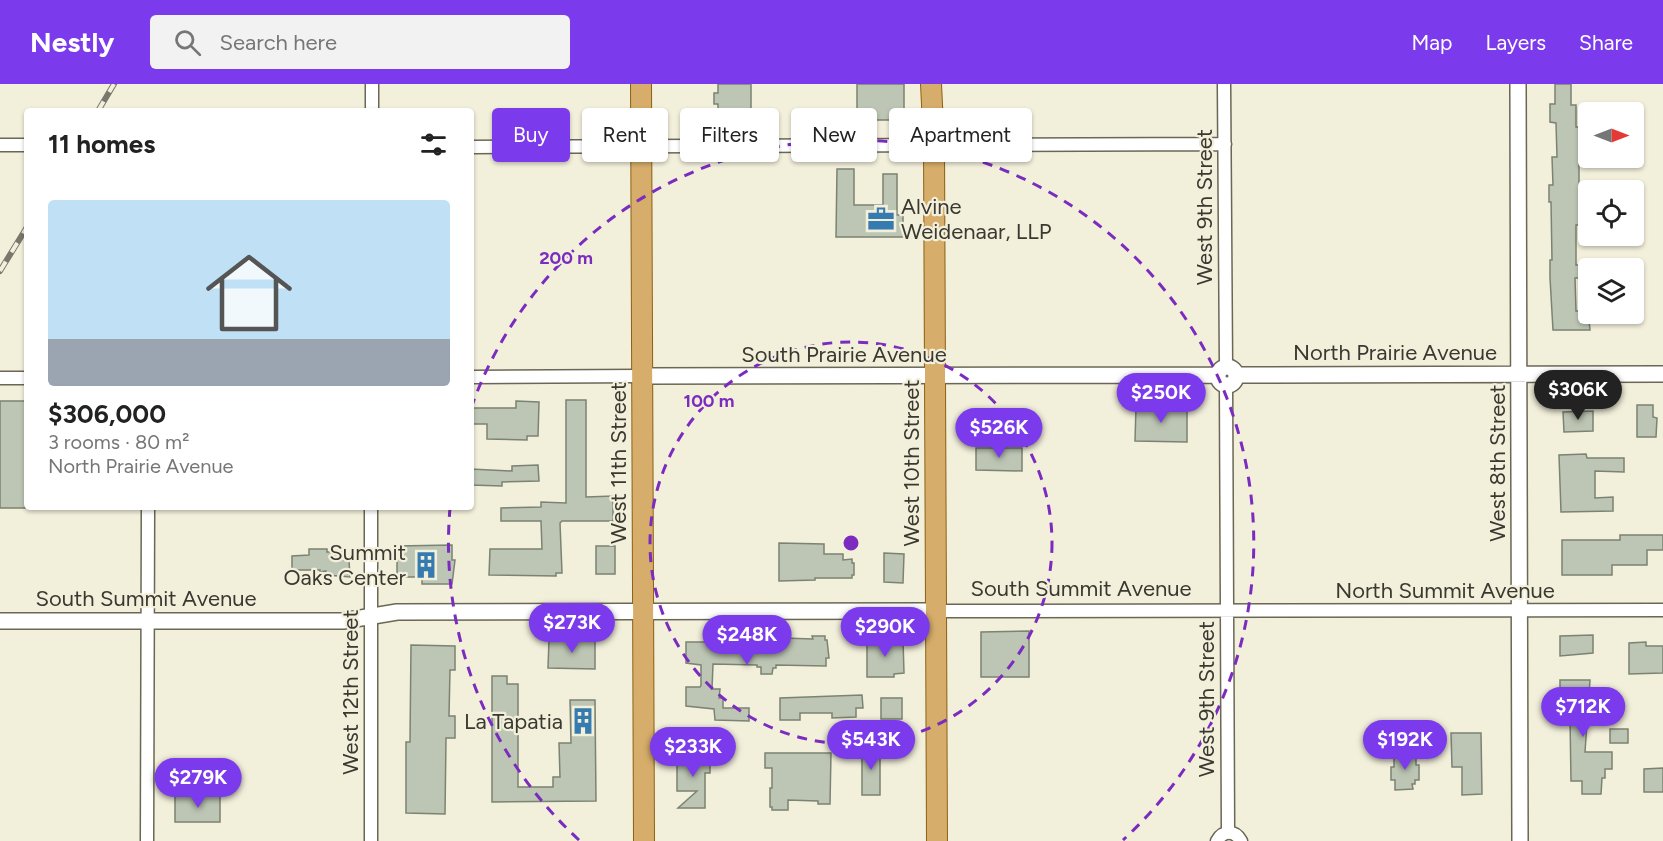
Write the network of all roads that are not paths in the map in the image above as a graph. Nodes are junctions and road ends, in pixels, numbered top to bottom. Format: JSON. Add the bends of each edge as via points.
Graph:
{"nodes":[{"id":1,"x":372,"y":84,"type":"edge"},
{"id":2,"x":641,"y":84,"type":"edge"},
{"id":3,"x":931,"y":84,"type":"edge"},
{"id":4,"x":938,"y":84,"type":"edge"},
{"id":5,"x":1224,"y":84,"type":"edge"},
{"id":6,"x":1518,"y":84,"type":"edge"},
{"id":7,"x":372,"y":108,"type":"edge"},
{"id":8,"x":641,"y":108,"type":"edge"},
{"id":9,"x":932,"y":108,"type":"edge"},
{"id":10,"x":936,"y":108,"type":"edge"},
{"id":11,"x":1225,"y":144,"type":"junction"},
{"id":12,"x":0,"y":145,"type":"edge"},
{"id":13,"x":24,"y":145,"type":"edge"},
{"id":14,"x":1032,"y":145,"type":"edge"},
{"id":15,"x":889,"y":146,"type":"edge"},
{"id":16,"x":474,"y":147,"type":"edge"},
{"id":17,"x":582,"y":147,"type":"edge"},
{"id":18,"x":668,"y":147,"type":"edge"},
{"id":19,"x":641,"y":162,"type":"edge"},
{"id":20,"x":934,"y":162,"type":"edge"},
{"id":21,"x":1519,"y":374,"type":"junction"},
{"id":22,"x":1663,"y":374,"type":"edge"},
{"id":23,"x":1226,"y":375,"type":"junction"},
{"id":24,"x":642,"y":376,"type":"junction"},
{"id":25,"x":935,"y":376,"type":"junction"},
{"id":26,"x":474,"y":377,"type":"edge"},
{"id":27,"x":0,"y":378,"type":"edge"},
{"id":28,"x":24,"y":378,"type":"edge"},
{"id":29,"x":148,"y":510,"type":"edge"},
{"id":30,"x":371,"y":510,"type":"edge"},
{"id":31,"x":1227,"y":610,"type":"junction"},
{"id":32,"x":1663,"y":610,"type":"edge"},
{"id":33,"x":643,"y":611,"type":"junction"},
{"id":34,"x":936,"y":611,"type":"junction"},
{"id":35,"x":1520,"y":611,"type":"junction"},
{"id":36,"x":371,"y":617,"type":"junction"},
{"id":37,"x":0,"y":621,"type":"edge"},
{"id":38,"x":147,"y":621,"type":"junction"},
{"id":39,"x":1228,"y":832,"type":"junction"},
{"id":40,"x":147,"y":841,"type":"edge"},
{"id":41,"x":371,"y":841,"type":"edge"},
{"id":42,"x":644,"y":841,"type":"edge"},
{"id":43,"x":937,"y":841,"type":"edge"},
{"id":44,"x":1217,"y":841,"type":"edge"},
{"id":45,"x":1241,"y":841,"type":"edge"},
{"id":46,"x":1520,"y":841,"type":"edge"}],
"edges":[{"from":1,"to":7,"type":"street"},
{"from":2,"to":8,"type":"main road","name":"West 11th Street"},
{"from":3,"to":9,"type":"main road","name":"West 10th Street"},
{"from":4,"to":10,"type":"main road"},
{"from":5,"to":11,"type":"street","name":"West 9th Street"},
{"from":6,"to":21,"type":"street","name":"West 8th Street"},
{"from":11,"to":14,"type":"street"},
{"from":11,"to":23,"type":"street","name":"West 9th Street"},
{"from":12,"to":13,"type":"street"},
{"from":15,"to":18,"type":"street"},
{"from":16,"to":17,"type":"street"},
{"from":19,"to":24,"type":"main road","name":"West 11th Street"},
{"from":20,"to":25,"type":"main road","name":"West 10th Street"},
{"from":21,"to":22,"type":"street","name":"North Prairie Avenue"},
{"from":21,"to":23,"type":"street","name":"North Prairie Avenue"},
{"from":21,"to":35,"type":"street","name":"West 8th Street"},
{"from":23,"to":25,"type":"street","name":"South Prairie Avenue"},
{"from":23,"to":31,"type":"street","name":"West 9th Street"},
{"from":24,"to":25,"type":"street","name":"South Prairie Avenue"},
{"from":24,"to":26,"type":"street","name":"South Prairie Avenue"},
{"from":24,"to":33,"type":"main road","name":"West 11th Street"},
{"from":25,"to":34,"type":"main road","name":"West 10th Street"},
{"from":27,"to":28,"type":"street"},
{"from":29,"to":38,"type":"street"},
{"from":30,"to":36,"type":"street","name":"West 12th Street"},
{"from":31,"to":34,"type":"street","name":"South Summit Avenue"},
{"from":31,"to":35,"type":"street","name":"North Summit Avenue"},
{"from":31,"to":39,"type":"street","name":"West 9th Street"},
{"from":32,"to":35,"type":"street","name":"North Summit Avenue"},
{"from":33,"to":34,"type":"street","name":"South Summit Avenue"},
{"from":33,"to":36,"type":"street","name":"South Summit Avenue","via":[[397,612]]},
{"from":33,"to":42,"type":"main road","name":"West 11th Street"},
{"from":34,"to":43,"type":"main road","name":"West 10th Street"},
{"from":35,"to":46,"type":"street","name":"West 8th Street"},
{"from":36,"to":38,"type":"street","name":"South Summit Avenue","via":[[343,621]]},
{"from":36,"to":41,"type":"street","name":"West 12th Street"},
{"from":37,"to":38,"type":"street","name":"South Summit Avenue"},
{"from":38,"to":40,"type":"street"},
{"from":39,"to":44,"type":"street"},
{"from":39,"to":45,"type":"street"}]}
